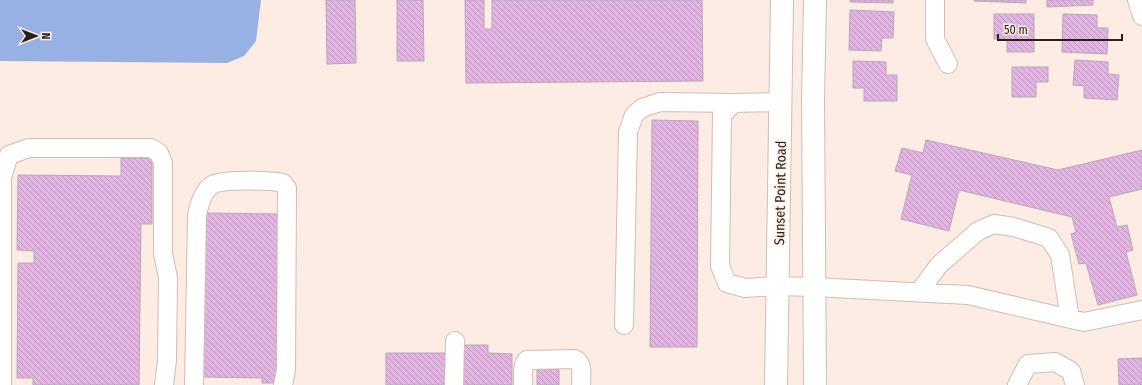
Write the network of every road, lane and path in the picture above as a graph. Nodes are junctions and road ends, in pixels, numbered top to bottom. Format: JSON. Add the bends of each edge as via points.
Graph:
{"nodes":[{"id":1,"x":782,"y":0,"type":"edge"},
{"id":2,"x":815,"y":0,"type":"edge"},
{"id":3,"x":935,"y":0,"type":"edge"},
{"id":4,"x":1137,"y":0,"type":"edge"},
{"id":5,"x":1142,"y":16,"type":"edge"},
{"id":6,"x":948,"y":64,"type":"dead end"},
{"id":7,"x":781,"y":102,"type":"junction"},
{"id":8,"x":734,"y":103,"type":"junction"},
{"id":9,"x":778,"y":286,"type":"junction"},
{"id":10,"x":814,"y":287,"type":"junction"},
{"id":11,"x":919,"y":292,"type":"junction"},
{"id":12,"x":1142,"y":310,"type":"edge"},
{"id":13,"x":1070,"y":319,"type":"junction"},
{"id":14,"x":624,"y":325,"type":"dead end"},
{"id":15,"x":455,"y":341,"type":"dead end"},
{"id":16,"x":777,"y":382,"type":"edge"},
{"id":17,"x":2,"y":385,"type":"edge"},
{"id":18,"x":164,"y":385,"type":"edge"},
{"id":19,"x":194,"y":385,"type":"edge"},
{"id":20,"x":283,"y":385,"type":"edge"},
{"id":21,"x":454,"y":385,"type":"edge"},
{"id":22,"x":523,"y":385,"type":"edge"},
{"id":23,"x":581,"y":385,"type":"edge"},
{"id":24,"x":815,"y":385,"type":"edge"},
{"id":25,"x":1017,"y":385,"type":"edge"},
{"id":26,"x":1075,"y":385,"type":"edge"}],
"edges":[{"from":1,"to":7,"type":"main road","name":"Sunset Point Road"},
{"from":2,"to":10,"type":"main road"},
{"from":3,"to":6,"type":"street","via":[[935,39]]},
{"from":4,"to":5,"type":"street"},
{"from":7,"to":8,"type":"street"},
{"from":7,"to":9,"type":"main road","name":"Sunset Point Road"},
{"from":8,"to":9,"type":"street","via":[[722,115],[720,266],[726,283],[745,288]]},
{"from":8,"to":14,"type":"street","via":[[660,102],[642,108],[634,115],[628,132]]},
{"from":9,"to":10,"type":"street"},
{"from":9,"to":16,"type":"main road","name":"Sunset Point Road"},
{"from":10,"to":11,"type":"street"},
{"from":10,"to":24,"type":"main road"},
{"from":11,"to":13,"type":"street","via":[[968,295]]},
{"from":11,"to":13,"type":"street","via":[[939,265],[978,231],[994,224],[1014,226],[1049,238],[1060,255]]},
{"from":12,"to":13,"type":"street","via":[[1084,322]]},
{"from":15,"to":21,"type":"street"},
{"from":17,"to":18,"type":"street","via":[[2,177],[9,155],[29,148],[151,148],[159,154],[163,164],[163,253],[168,278],[167,360]]},
{"from":19,"to":20,"type":"street","via":[[196,215],[200,202],[212,184],[273,181],[283,183],[287,188],[286,370]]},
{"from":22,"to":23,"type":"street","via":[[524,362],[527,360],[575,359],[581,364]]},
{"from":25,"to":26,"type":"street","via":[[1028,364],[1055,362],[1071,371]]}]}
